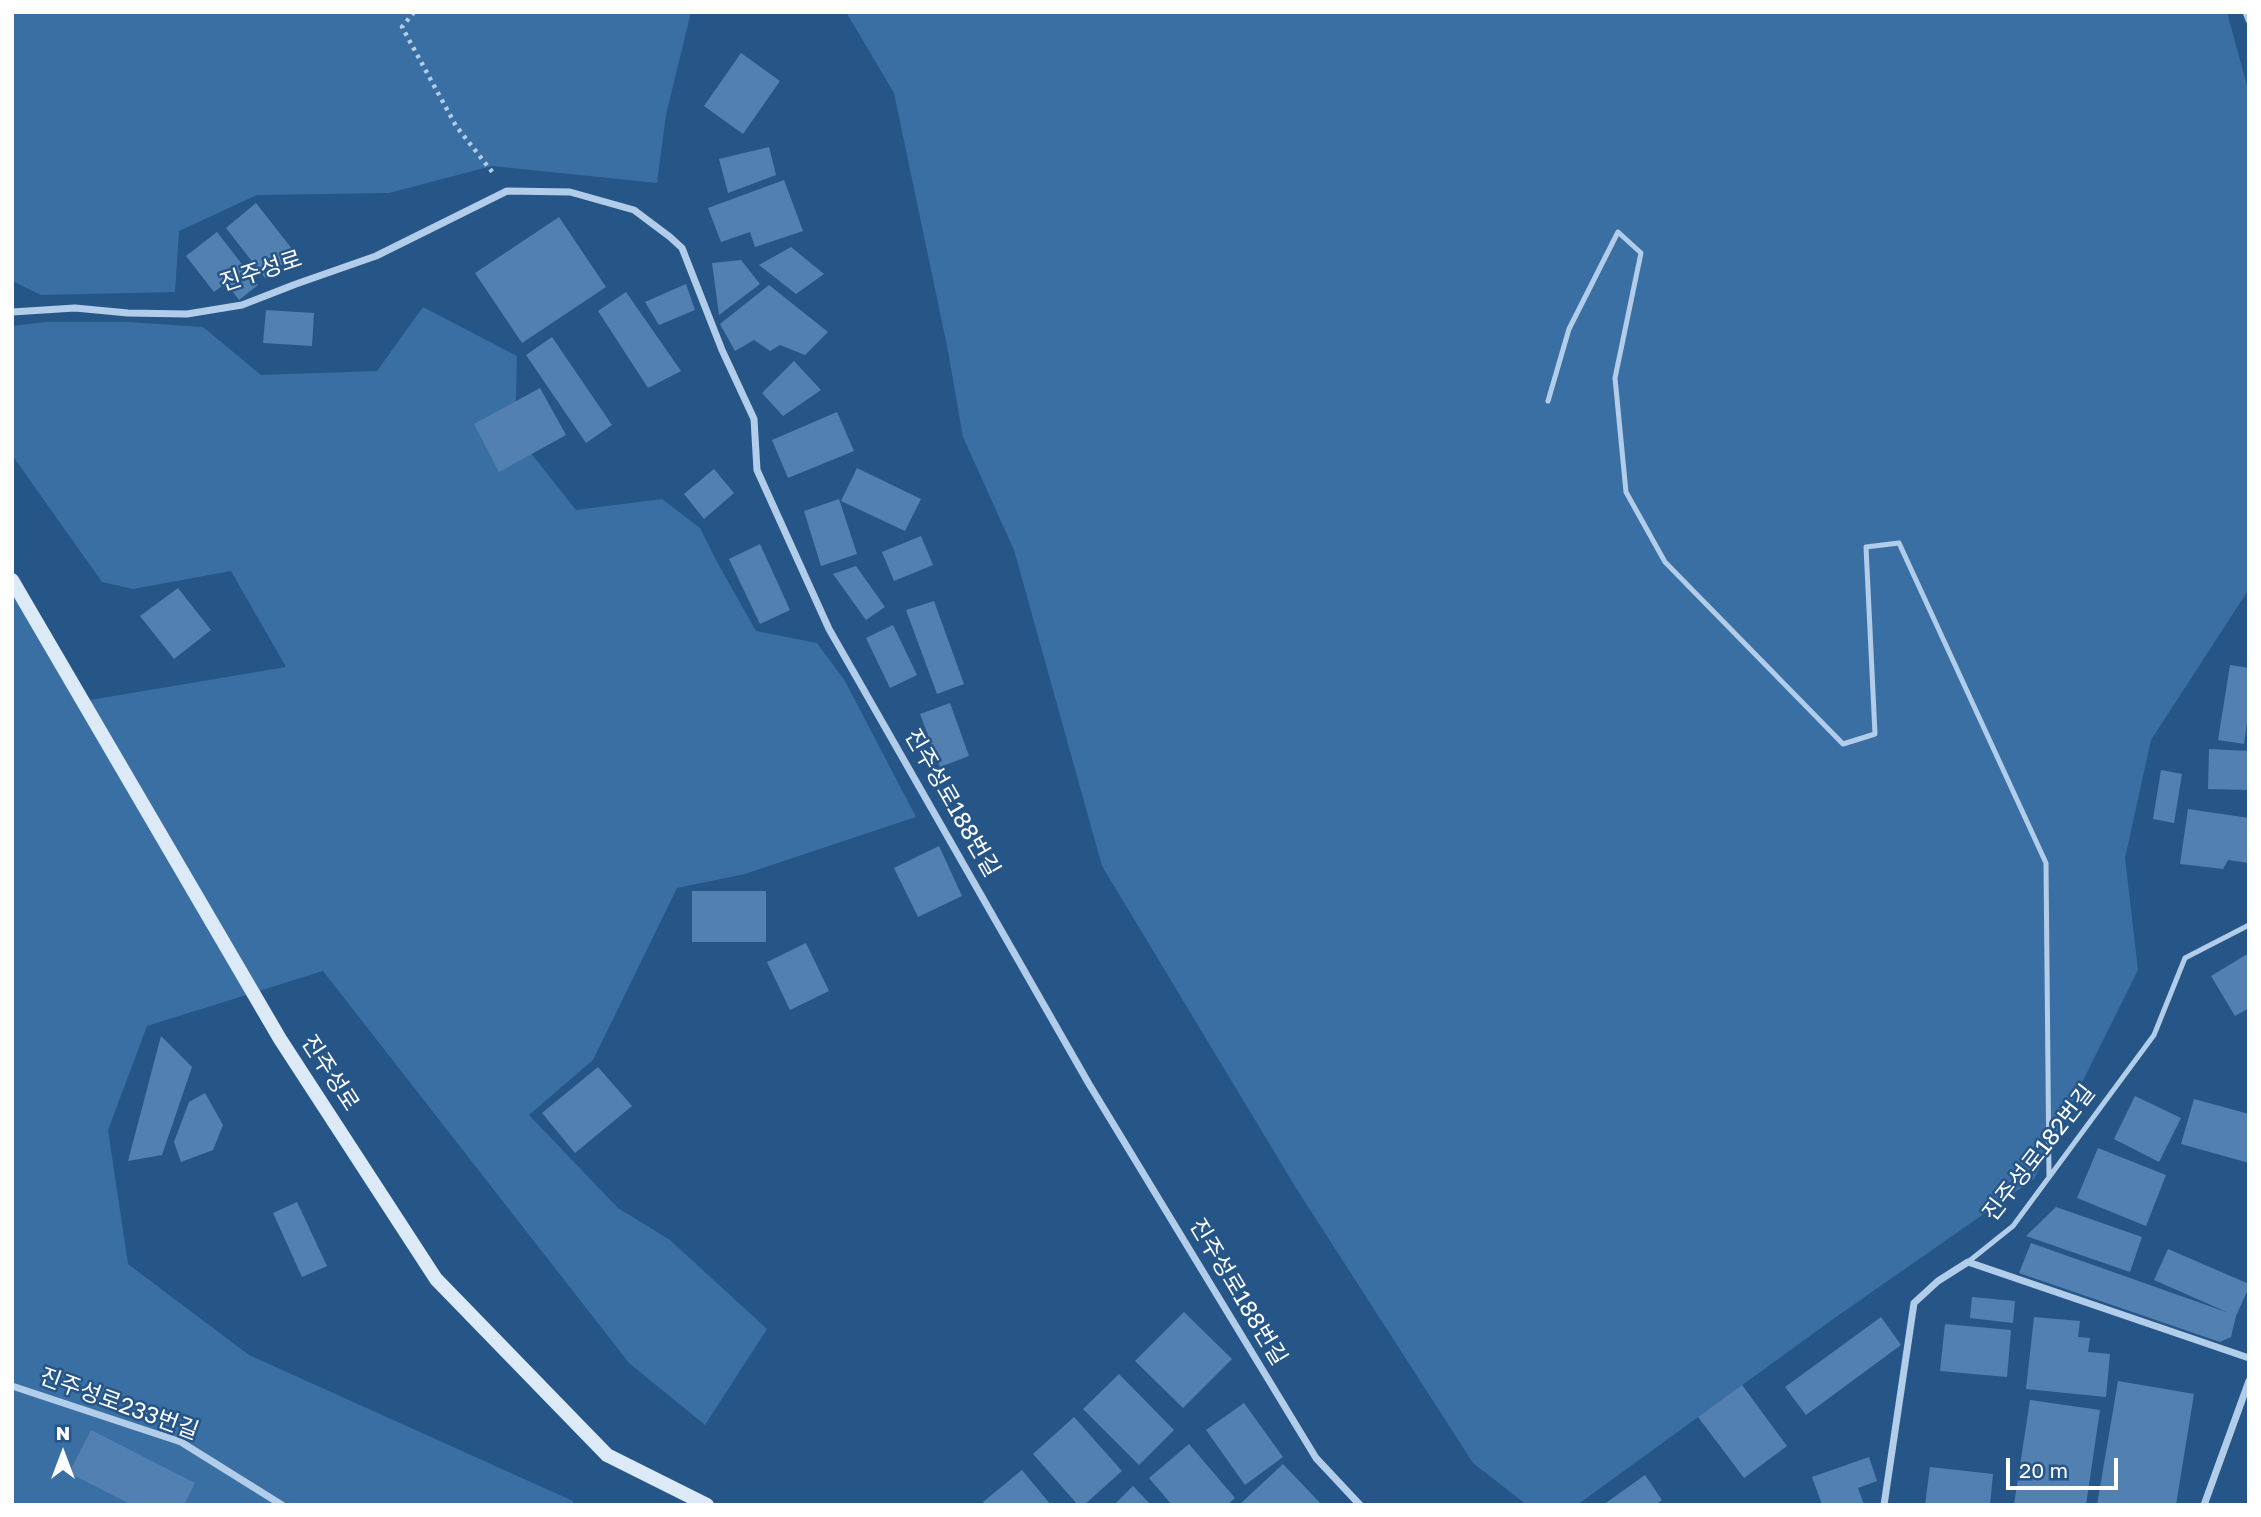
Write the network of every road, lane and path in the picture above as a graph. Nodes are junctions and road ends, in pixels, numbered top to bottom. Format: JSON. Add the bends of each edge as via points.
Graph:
{"nodes":[{"id":1,"x":414,"y":12,"type":"edge"},
{"id":2,"x":2246,"y":12,"type":"edge"},
{"id":3,"x":2249,"y":20,"type":"edge"},
{"id":4,"x":506,"y":191,"type":"junction"},
{"id":5,"x":12,"y":312,"type":"edge"},
{"id":6,"x":1548,"y":401,"type":"dead end"},
{"id":7,"x":12,"y":580,"type":"edge"},
{"id":8,"x":2249,"y":925,"type":"edge"},
{"id":9,"x":2049,"y":1177,"type":"junction"},
{"id":10,"x":1968,"y":1262,"type":"junction"},
{"id":11,"x":2249,"y":1358,"type":"edge"},
{"id":12,"x":2249,"y":1381,"type":"edge"},
{"id":13,"x":12,"y":1386,"type":"edge"},
{"id":14,"x":282,"y":1505,"type":"edge"},
{"id":15,"x":707,"y":1505,"type":"edge"},
{"id":16,"x":1360,"y":1505,"type":"edge"},
{"id":17,"x":1884,"y":1505,"type":"edge"},
{"id":18,"x":2204,"y":1505,"type":"edge"}],
"edges":[{"from":1,"to":4,"type":"path","via":[[402,27],[456,127]]},
{"from":2,"to":3,"type":"street"},
{"from":4,"to":5,"type":"street","name":"진주성로","via":[[376,256],[242,305],[187,314],[75,308]]},
{"from":4,"to":16,"type":"street","name":"진주성로188번길","via":[[570,192],[634,210],[682,248],[754,419],[758,470],[829,629],[1089,1084],[1308,1446]]},
{"from":6,"to":9,"type":"lane","via":[[1569,329],[1618,232],[1642,253],[1615,378],[1626,492],[1665,562],[1843,744],[1875,734],[1866,547],[1899,542],[2046,863]]},
{"from":7,"to":15,"type":"main road","name":"진주성로","via":[[280,1040],[436,1279],[607,1455]]},
{"from":8,"to":9,"type":"lane","name":"진주성로182번길","via":[[2185,958],[2154,1035]]},
{"from":9,"to":10,"type":"lane","name":"진주성로182번길","via":[[2013,1226]]},
{"from":10,"to":11,"type":"street"},
{"from":10,"to":17,"type":"street","name":"진주성로182번길","via":[[1914,1303]]},
{"from":12,"to":18,"type":"street"},
{"from":13,"to":14,"type":"street","name":"진주성로233번길","via":[[181,1442]]}]}
